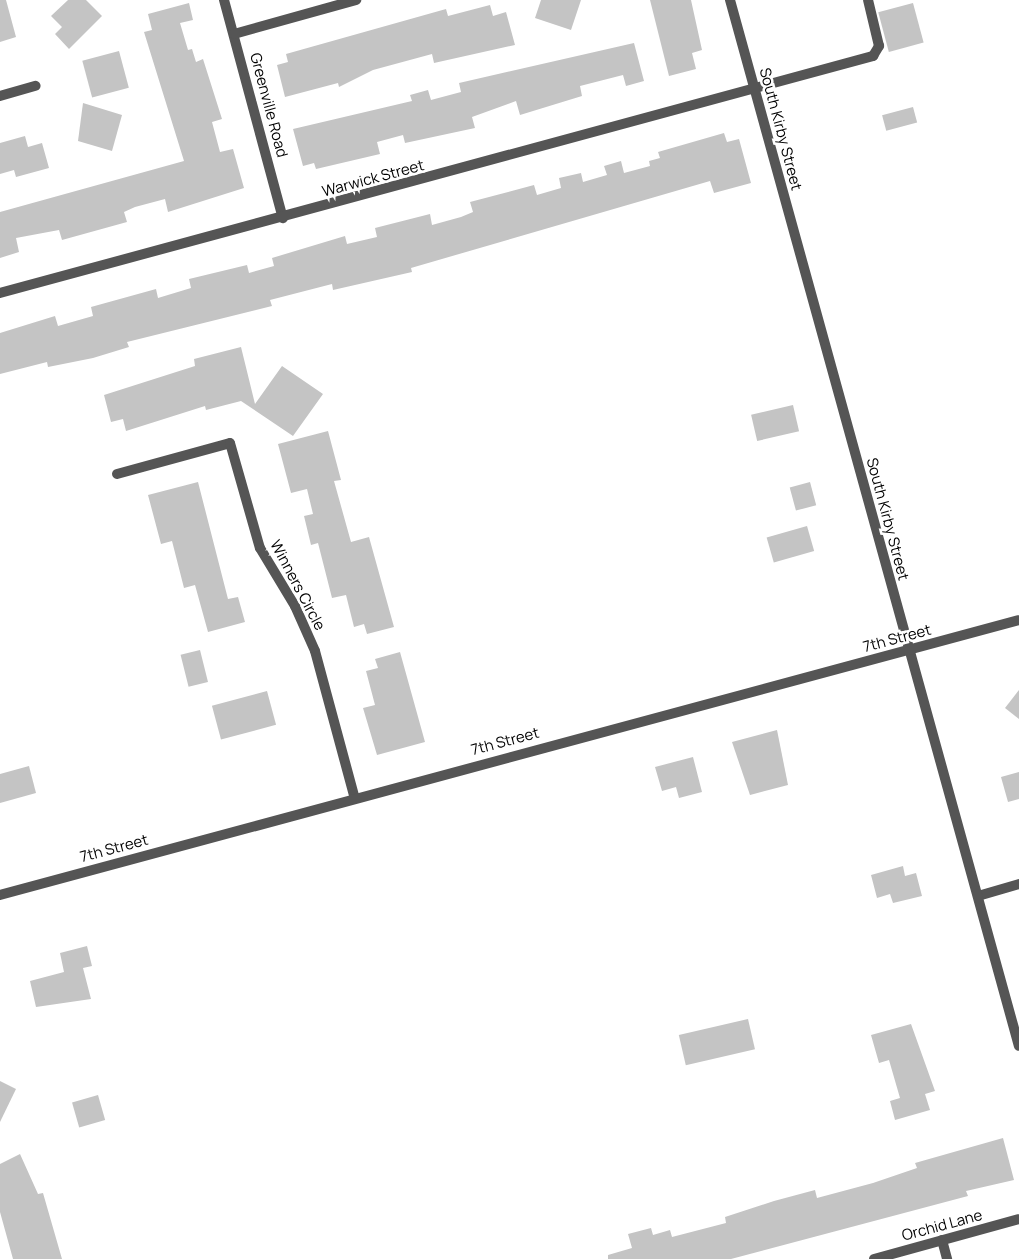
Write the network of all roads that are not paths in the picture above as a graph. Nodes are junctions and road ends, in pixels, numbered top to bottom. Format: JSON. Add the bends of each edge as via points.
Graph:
{"nodes":[{"id":1,"x":224,"y":0,"type":"edge"},
{"id":2,"x":356,"y":0,"type":"edge"},
{"id":3,"x":730,"y":0,"type":"edge"},
{"id":4,"x":868,"y":0,"type":"edge"},
{"id":5,"x":234,"y":34,"type":"junction"},
{"id":6,"x":36,"y":86,"type":"dead end"},
{"id":7,"x":754,"y":89,"type":"junction"},
{"id":8,"x":0,"y":96,"type":"edge"},
{"id":9,"x":283,"y":218,"type":"junction"},
{"id":10,"x":0,"y":293,"type":"edge"},
{"id":11,"x":117,"y":474,"type":"dead end"},
{"id":12,"x":1019,"y":620,"type":"edge"},
{"id":13,"x":909,"y":650,"type":"junction"},
{"id":14,"x":354,"y":796,"type":"junction"},
{"id":15,"x":1019,"y":884,"type":"edge"},
{"id":16,"x":0,"y":895,"type":"edge"},
{"id":17,"x":978,"y":896,"type":"junction"},
{"id":18,"x":1019,"y":1046,"type":"edge"},
{"id":19,"x":1019,"y":1219,"type":"edge"},
{"id":20,"x":942,"y":1240,"type":"junction"},
{"id":21,"x":874,"y":1259,"type":"edge"},
{"id":22,"x":947,"y":1259,"type":"edge"}],
"edges":[{"from":1,"to":5,"type":"street","name":"Greenville Road"},
{"from":2,"to":5,"type":"street"},
{"from":3,"to":7,"type":"street","name":"South Kirby Street"},
{"from":4,"to":7,"type":"street","name":"Warwick Street","via":[[879,46],[873,56]]},
{"from":5,"to":9,"type":"street","name":"Greenville Road"},
{"from":6,"to":8,"type":"street"},
{"from":7,"to":9,"type":"street","name":"Warwick Street"},
{"from":7,"to":13,"type":"street","name":"South Kirby Street"},
{"from":9,"to":10,"type":"street","name":"Warwick Street"},
{"from":11,"to":14,"type":"street","name":"Winners Circle","via":[[230,443],[260,548],[314,651]]},
{"from":12,"to":13,"type":"street","name":"7th Street"},
{"from":13,"to":14,"type":"street","name":"7th Street"},
{"from":13,"to":17,"type":"street","name":"South Kirby Street"},
{"from":14,"to":16,"type":"street","name":"7th Street"},
{"from":15,"to":17,"type":"street"},
{"from":17,"to":18,"type":"street","name":"South Kirby Street"},
{"from":19,"to":20,"type":"street","name":"Orchid Lane"},
{"from":20,"to":21,"type":"street","name":"Orchid Lane"},
{"from":20,"to":22,"type":"street"}]}
